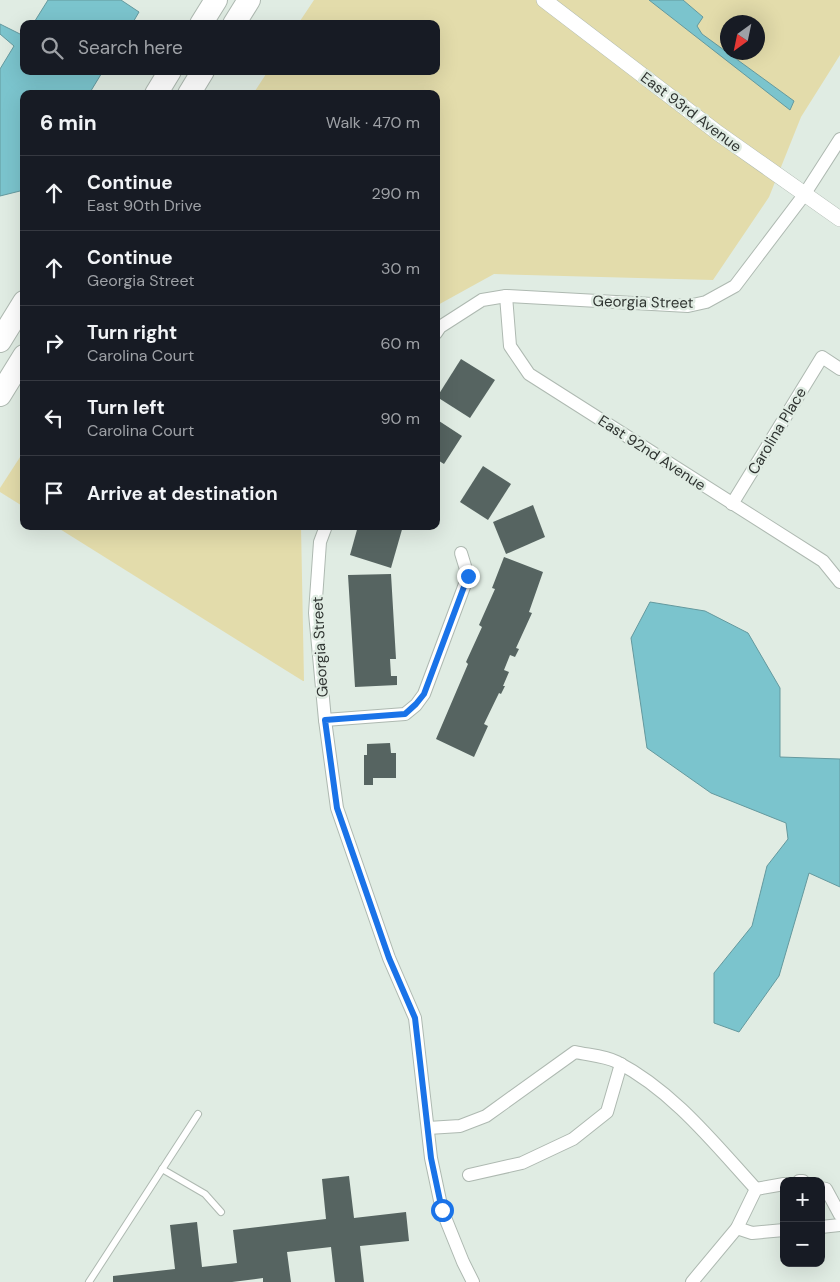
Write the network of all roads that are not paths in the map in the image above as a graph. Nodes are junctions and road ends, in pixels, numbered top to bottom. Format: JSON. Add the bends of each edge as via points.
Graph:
{"nodes":[{"id":1,"x":216,"y":0,"type":"edge"},
{"id":2,"x":249,"y":0,"type":"edge"},
{"id":3,"x":544,"y":0,"type":"edge"},
{"id":4,"x":204,"y":20,"type":"edge"},
{"id":5,"x":236,"y":20,"type":"edge"},
{"id":6,"x":168,"y":75,"type":"edge"},
{"id":7,"x":201,"y":75,"type":"edge"},
{"id":8,"x":158,"y":90,"type":"edge"},
{"id":9,"x":191,"y":90,"type":"edge"},
{"id":10,"x":840,"y":139,"type":"edge"},
{"id":11,"x":804,"y":195,"type":"junction"},
{"id":12,"x":840,"y":220,"type":"edge"},
{"id":13,"x":506,"y":296,"type":"junction"},
{"id":14,"x":20,"y":308,"type":"edge"},
{"id":15,"x":440,"y":327,"type":"edge"},
{"id":16,"x":0,"y":341,"type":"edge"},
{"id":17,"x":20,"y":362,"type":"edge"},
{"id":18,"x":840,"y":369,"type":"edge"},
{"id":19,"x":0,"y":395,"type":"edge"},
{"id":20,"x":732,"y":504,"type":"junction"},
{"id":21,"x":324,"y":530,"type":"edge"},
{"id":22,"x":461,"y":553,"type":"dead end"},
{"id":23,"x":840,"y":582,"type":"edge"},
{"id":24,"x":325,"y":720,"type":"junction"},
{"id":25,"x":621,"y":1064,"type":"junction"},
{"id":26,"x":198,"y":1114,"type":"dead end"},
{"id":27,"x":428,"y":1128,"type":"junction"},
{"id":28,"x":162,"y":1169,"type":"junction"},
{"id":29,"x":469,"y":1174,"type":"dead end"},
{"id":30,"x":780,"y":1185,"type":"edge"},
{"id":31,"x":756,"y":1189,"type":"junction"},
{"id":32,"x":825,"y":1189,"type":"edge"},
{"id":33,"x":221,"y":1212,"type":"dead end"},
{"id":34,"x":840,"y":1214,"type":"edge"},
{"id":35,"x":840,"y":1225,"type":"edge"},
{"id":36,"x":825,"y":1227,"type":"edge"},
{"id":37,"x":737,"y":1228,"type":"junction"},
{"id":38,"x":780,"y":1230,"type":"edge"},
{"id":39,"x":89,"y":1282,"type":"edge"},
{"id":40,"x":473,"y":1282,"type":"edge"},
{"id":41,"x":692,"y":1282,"type":"edge"}],
"edges":[{"from":1,"to":4,"type":"highway"},
{"from":2,"to":5,"type":"highway"},
{"from":3,"to":11,"type":"street","name":"East 93rd Avenue"},
{"from":6,"to":8,"type":"highway"},
{"from":7,"to":9,"type":"highway"},
{"from":10,"to":11,"type":"street","name":"Georgia Street"},
{"from":11,"to":12,"type":"street","name":"East 93rd Avenue"},
{"from":11,"to":13,"type":"street","name":"Georgia Street","via":[[735,286],[706,302],[688,306]]},
{"from":13,"to":15,"type":"street","name":"Georgia Street","via":[[482,300]]},
{"from":13,"to":20,"type":"street","name":"East 92nd Avenue","via":[[510,346],[529,374]]},
{"from":14,"to":16,"type":"highway"},
{"from":17,"to":19,"type":"highway"},
{"from":18,"to":20,"type":"street","name":"Carolina Place","via":[[822,357]]},
{"from":20,"to":23,"type":"street","name":"East 92nd Avenue","via":[[823,561]]},
{"from":21,"to":24,"type":"street","name":"Georgia Street","via":[[320,542],[315,613]]},
{"from":22,"to":24,"type":"street","via":[[468,576],[424,694],[416,704],[405,714]]},
{"from":24,"to":27,"type":"street","name":"Georgia Street","via":[[337,808],[389,958],[415,1018]]},
{"from":25,"to":27,"type":"street","via":[[576,1052],[486,1116],[460,1126]]},
{"from":25,"to":29,"type":"street","via":[[607,1112],[574,1139],[522,1163]]},
{"from":25,"to":31,"type":"street","via":[[657,1088],[707,1135]]},
{"from":26,"to":28,"type":"lane"},
{"from":27,"to":40,"type":"street","name":"Georgia Street","via":[[442,1210]]},
{"from":28,"to":33,"type":"lane","via":[[205,1194]]},
{"from":28,"to":39,"type":"lane"},
{"from":30,"to":31,"type":"street"},
{"from":31,"to":37,"type":"street"},
{"from":32,"to":34,"type":"street"},
{"from":35,"to":36,"type":"street"},
{"from":37,"to":38,"type":"street","via":[[752,1233]]},
{"from":37,"to":41,"type":"street"}]}
